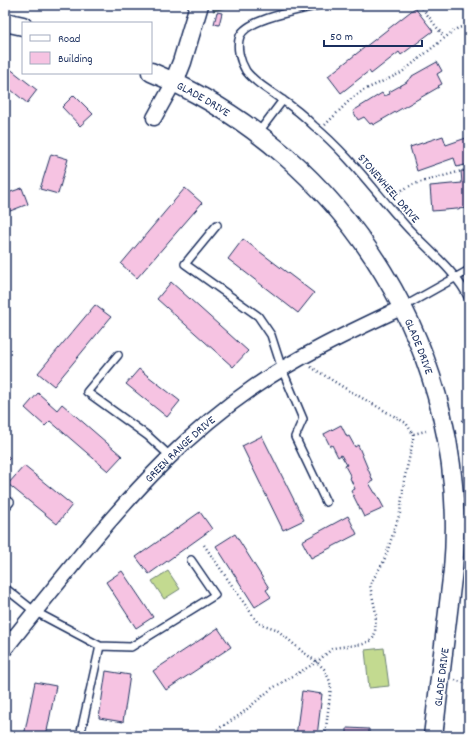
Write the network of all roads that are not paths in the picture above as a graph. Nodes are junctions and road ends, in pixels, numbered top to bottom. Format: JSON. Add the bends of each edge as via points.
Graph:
{"nodes":[{"id":1,"x":198,"y":5,"type":"edge"},
{"id":2,"x":320,"y":5,"type":"edge"},
{"id":3,"x":5,"y":22,"type":"edge"},
{"id":4,"x":22,"y":26,"type":"edge"},
{"id":5,"x":152,"y":72,"type":"edge"},
{"id":6,"x":174,"y":82,"type":"junction"},
{"id":7,"x":283,"y":100,"type":"junction"},
{"id":8,"x":154,"y":118,"type":"dead end"},
{"id":9,"x":258,"y":133,"type":"junction"},
{"id":10,"x":218,"y":225,"type":"dead end"},
{"id":11,"x":469,"y":270,"type":"edge"},
{"id":12,"x":456,"y":278,"type":"junction"},
{"id":13,"x":469,"y":299,"type":"edge"},
{"id":14,"x":403,"y":307,"type":"junction"},
{"id":15,"x":118,"y":355,"type":"dead end"},
{"id":16,"x":282,"y":369,"type":"junction"},
{"id":17,"x":170,"y":456,"type":"junction"},
{"id":18,"x":10,"y":502,"type":"dead end"},
{"id":19,"x":326,"y":502,"type":"dead end"},
{"id":20,"x":5,"y":508,"type":"edge"},
{"id":21,"x":462,"y":518,"type":"edge"},
{"id":22,"x":192,"y":560,"type":"dead end"},
{"id":23,"x":5,"y":588,"type":"edge"},
{"id":24,"x":34,"y":611,"type":"junction"},
{"id":25,"x":100,"y":646,"type":"junction"},
{"id":26,"x":5,"y":649,"type":"edge"},
{"id":27,"x":80,"y":736,"type":"edge"},
{"id":28,"x":433,"y":736,"type":"edge"}],
"edges":[{"from":1,"to":6,"type":"street"},
{"from":2,"to":7,"type":"lane","name":"STONEWHEEL DRIVE","via":[[254,23],[240,38],[239,55],[245,68],[258,82]]},
{"from":3,"to":4,"type":"street"},
{"from":5,"to":6,"type":"street","name":"GLADE DRIVE"},
{"from":6,"to":8,"type":"street"},
{"from":6,"to":9,"type":"street","name":"GLADE DRIVE","via":[[227,111]]},
{"from":7,"to":9,"type":"lane"},
{"from":7,"to":12,"type":"lane","name":"STONEWHEEL DRIVE","via":[[320,130],[355,165],[407,227]]},
{"from":9,"to":14,"type":"street","name":"GLADE DRIVE","via":[[296,165],[337,208],[373,257]]},
{"from":10,"to":16,"type":"lane","via":[[185,264],[258,316],[271,335]]},
{"from":11,"to":12,"type":"lane"},
{"from":12,"to":13,"type":"lane","name":"STONEWHEEL DRIVE"},
{"from":12,"to":14,"type":"lane"},
{"from":14,"to":16,"type":"street","name":"GREEN RANGE DRIVE"},
{"from":14,"to":21,"type":"street","name":"GLADE DRIVE","via":[[423,354],[441,412]]},
{"from":15,"to":17,"type":"lane","via":[[87,392],[148,436]]},
{"from":16,"to":17,"type":"street","name":"GREEN RANGE DRIVE","via":[[218,413]]},
{"from":16,"to":19,"type":"lane","via":[[303,419],[295,437]]},
{"from":17,"to":24,"type":"street","name":"GREEN RANGE DRIVE","via":[[110,520]]},
{"from":18,"to":20,"type":"lane"},
{"from":21,"to":28,"type":"street","name":"GLADE DRIVE","via":[[454,553]]},
{"from":22,"to":25,"type":"lane","via":[[215,595],[131,647]]},
{"from":23,"to":24,"type":"lane"},
{"from":24,"to":25,"type":"lane"},
{"from":24,"to":26,"type":"street","name":"GREEN RANGE DRIVE"},
{"from":25,"to":27,"type":"lane"}]}
